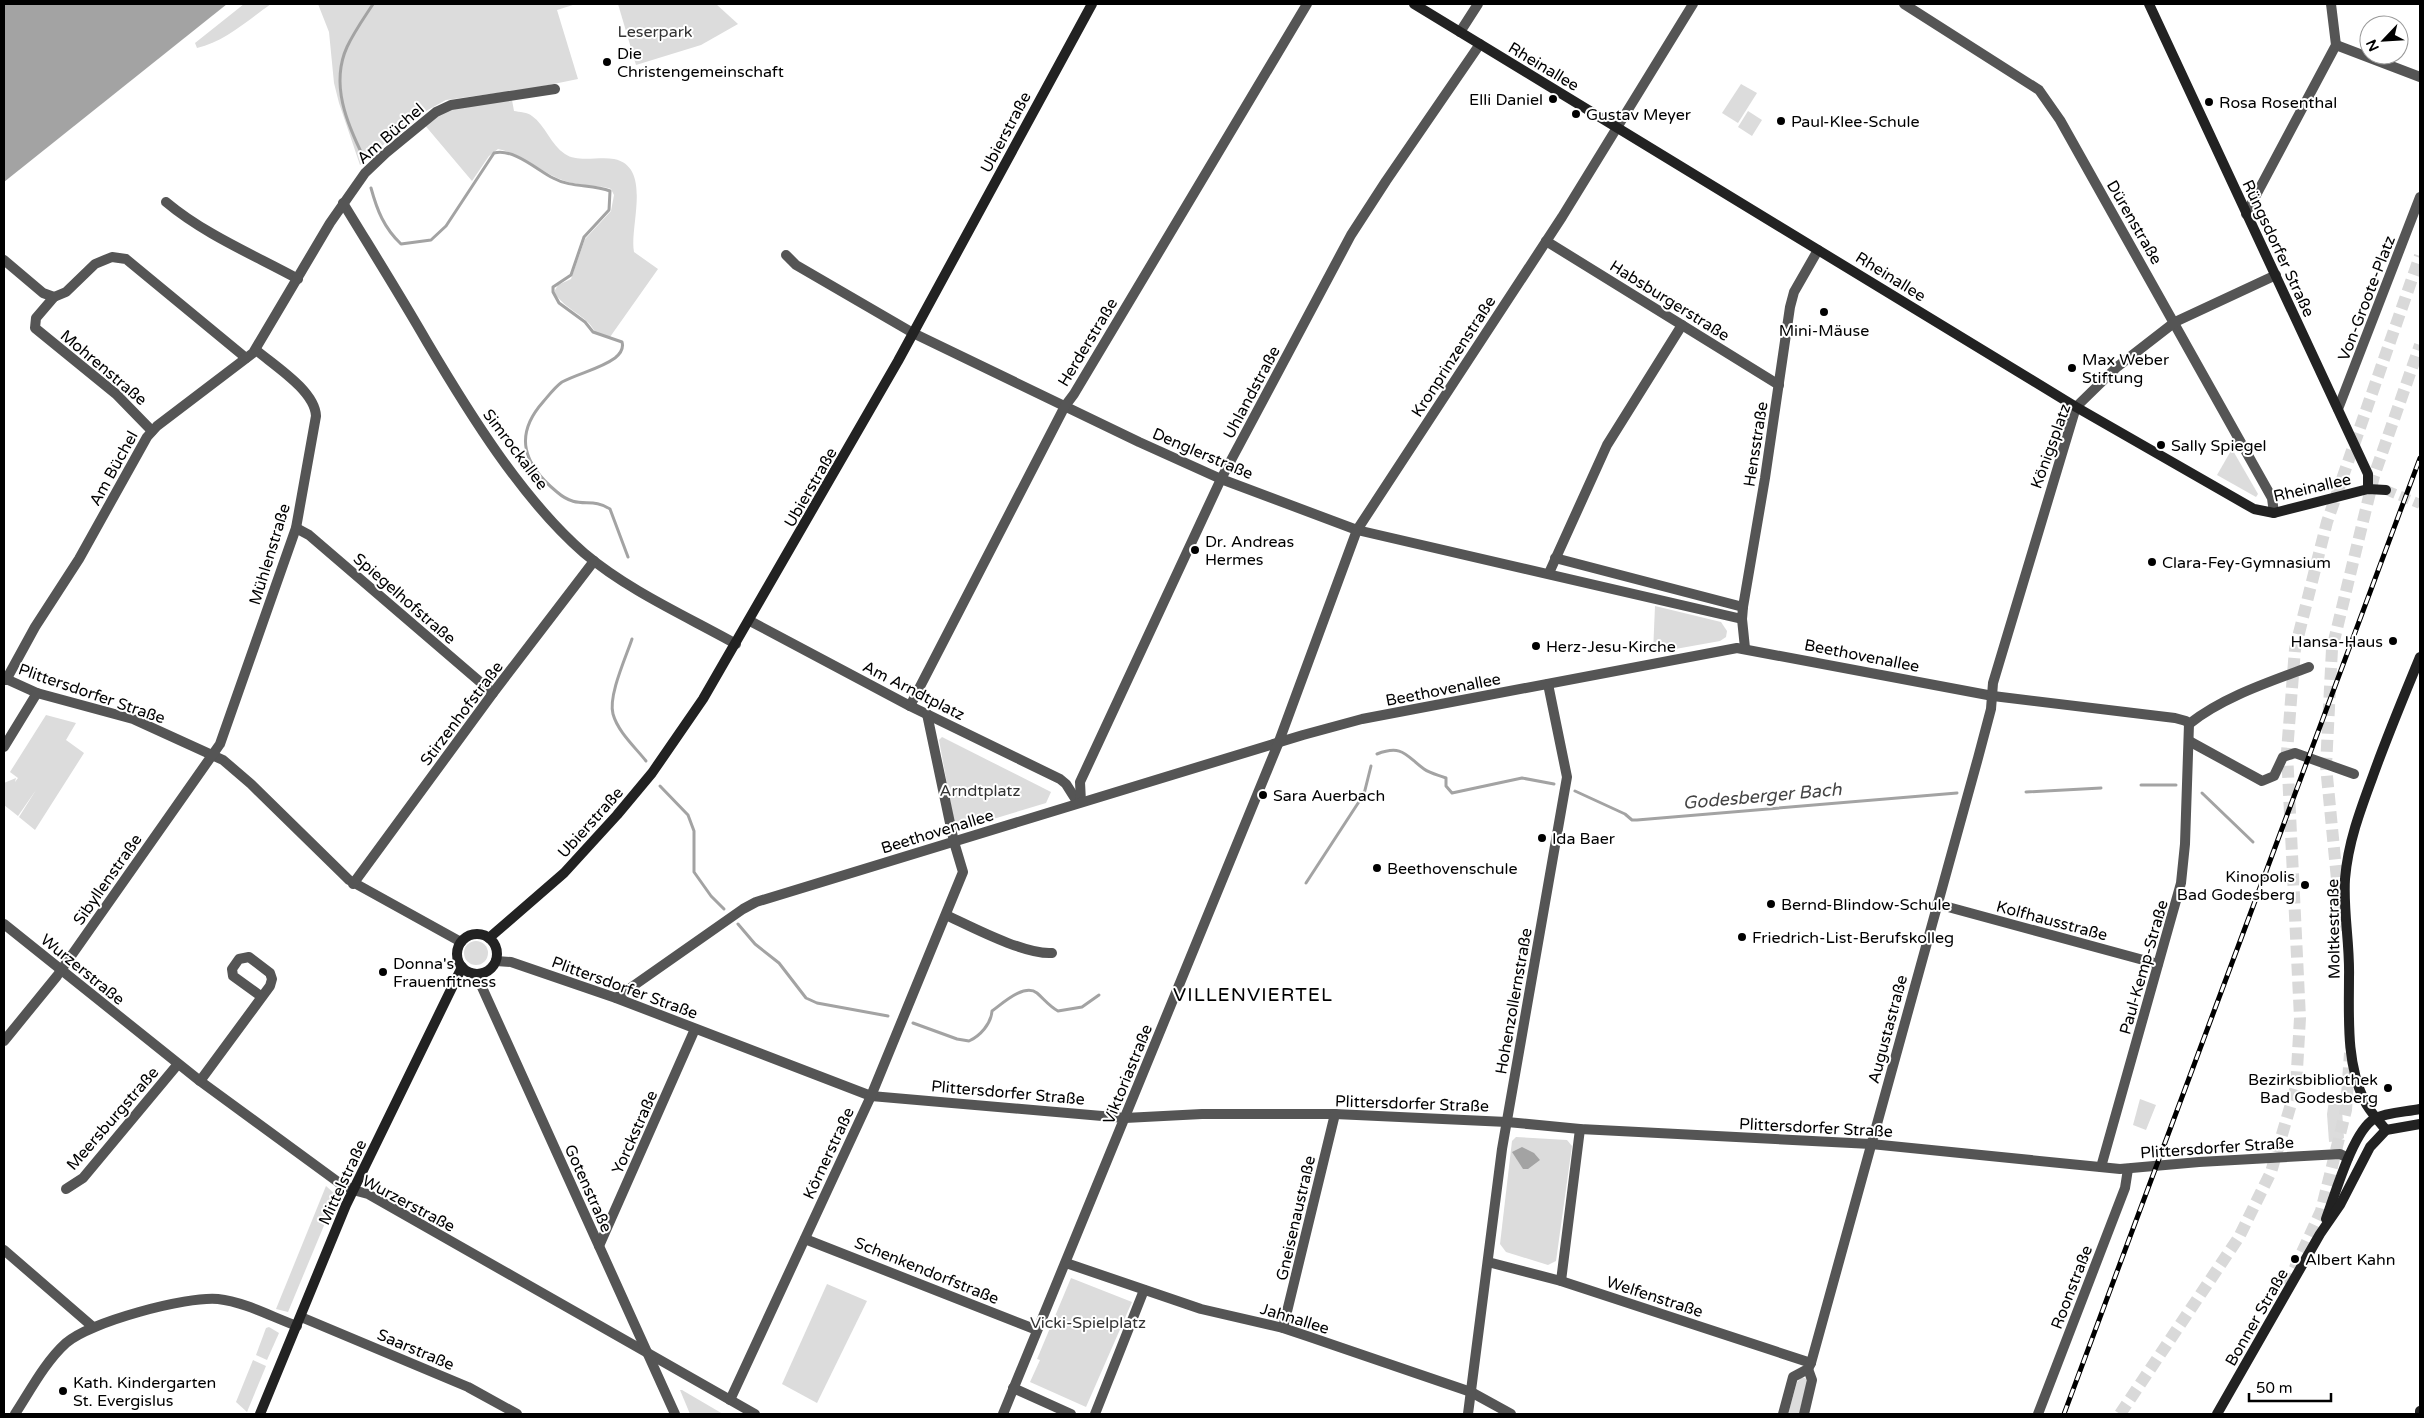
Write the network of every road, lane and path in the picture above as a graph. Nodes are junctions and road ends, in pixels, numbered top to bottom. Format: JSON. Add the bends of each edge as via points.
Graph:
{"nodes":[{"id":1,"x":1092,"y":4,"type":"edge"},
{"id":2,"x":1307,"y":4,"type":"edge"},
{"id":3,"x":1414,"y":4,"type":"edge"},
{"id":4,"x":1478,"y":4,"type":"edge"},
{"id":5,"x":1693,"y":4,"type":"edge"},
{"id":6,"x":1904,"y":4,"type":"edge"},
{"id":7,"x":2149,"y":4,"type":"edge"},
{"id":8,"x":2331,"y":4,"type":"edge"},
{"id":9,"x":1460,"y":32,"type":"junction"},
{"id":10,"x":1480,"y":44,"type":"junction"},
{"id":11,"x":2336,"y":45,"type":"junction"},
{"id":12,"x":2420,"y":77,"type":"edge"},
{"id":13,"x":555,"y":89,"type":"dead end"},
{"id":14,"x":1617,"y":127,"type":"junction"},
{"id":15,"x":2420,"y":197,"type":"edge"},
{"id":16,"x":166,"y":202,"type":"dead end"},
{"id":17,"x":343,"y":203,"type":"junction"},
{"id":18,"x":2246,"y":214,"type":"junction"},
{"id":19,"x":1546,"y":240,"type":"junction"},
{"id":20,"x":1818,"y":250,"type":"junction"},
{"id":21,"x":786,"y":255,"type":"dead end"},
{"id":22,"x":4,"y":260,"type":"edge"},
{"id":23,"x":2276,"y":275,"type":"junction"},
{"id":24,"x":298,"y":279,"type":"junction"},
{"id":25,"x":54,"y":296,"type":"junction"},
{"id":26,"x":2175,"y":322,"type":"junction"},
{"id":27,"x":1682,"y":325,"type":"junction"},
{"id":28,"x":914,"y":333,"type":"junction"},
{"id":29,"x":256,"y":350,"type":"junction"},
{"id":30,"x":246,"y":358,"type":"junction"},
{"id":31,"x":1779,"y":385,"type":"junction"},
{"id":32,"x":1065,"y":406,"type":"junction"},
{"id":33,"x":2076,"y":407,"type":"junction"},
{"id":34,"x":2338,"y":409,"type":"junction"},
{"id":35,"x":152,"y":431,"type":"junction"},
{"id":36,"x":1222,"y":479,"type":"junction"},
{"id":37,"x":2368,"y":489,"type":"junction"},
{"id":38,"x":2386,"y":490,"type":"tunnel mouth"},
{"id":39,"x":2274,"y":513,"type":"junction"},
{"id":40,"x":296,"y":528,"type":"junction"},
{"id":41,"x":1357,"y":530,"type":"junction"},
{"id":42,"x":1555,"y":558,"type":"junction"},
{"id":43,"x":594,"y":561,"type":"junction"},
{"id":44,"x":1549,"y":573,"type":"junction"},
{"id":45,"x":1644,"y":580,"type":"junction"},
{"id":46,"x":1641,"y":595,"type":"junction"},
{"id":47,"x":1743,"y":607,"type":"junction"},
{"id":48,"x":1742,"y":619,"type":"junction"},
{"id":49,"x":750,"y":621,"type":"junction"},
{"id":50,"x":736,"y":644,"type":"junction"},
{"id":51,"x":1745,"y":648,"type":"junction"},
{"id":52,"x":2420,"y":658,"type":"edge"},
{"id":53,"x":2309,"y":667,"type":"dead end"},
{"id":54,"x":5,"y":679,"type":"edge"},
{"id":55,"x":1548,"y":684,"type":"junction"},
{"id":56,"x":37,"y":693,"type":"junction"},
{"id":57,"x":493,"y":693,"type":"junction"},
{"id":58,"x":1993,"y":696,"type":"junction"},
{"id":59,"x":910,"y":706,"type":"junction"},
{"id":60,"x":927,"y":714,"type":"junction"},
{"id":61,"x":2189,"y":724,"type":"junction"},
{"id":62,"x":2189,"y":741,"type":"junction"},
{"id":63,"x":1278,"y":744,"type":"junction"},
{"id":64,"x":4,"y":747,"type":"edge"},
{"id":65,"x":212,"y":755,"type":"junction"},
{"id":66,"x":2371,"y":781,"type":"junction"},
{"id":67,"x":1080,"y":782,"type":"junction"},
{"id":68,"x":1066,"y":784,"type":"junction"},
{"id":69,"x":1079,"y":803,"type":"junction"},
{"id":70,"x":954,"y":842,"type":"junction"},
{"id":71,"x":353,"y":884,"type":"junction"},
{"id":72,"x":1938,"y":904,"type":"junction"},
{"id":73,"x":946,"y":915,"type":"junction"},
{"id":74,"x":4,"y":924,"type":"edge"},
{"id":75,"x":489,"y":938,"type":"junction"},
{"id":76,"x":461,"y":942,"type":"junction"},
{"id":77,"x":1052,"y":953,"type":"dead end"},
{"id":78,"x":496,"y":960,"type":"junction"},
{"id":79,"x":2158,"y":964,"type":"junction"},
{"id":80,"x":462,"y":967,"type":"junction"},
{"id":81,"x":61,"y":970,"type":"junction"},
{"id":82,"x":476,"y":974,"type":"junction"},
{"id":83,"x":262,"y":997,"type":"dead end"},
{"id":84,"x":616,"y":998,"type":"junction"},
{"id":85,"x":695,"y":1029,"type":"junction"},
{"id":86,"x":4,"y":1041,"type":"edge"},
{"id":87,"x":178,"y":1064,"type":"junction"},
{"id":88,"x":200,"y":1081,"type":"junction"},
{"id":89,"x":871,"y":1096,"type":"junction"},
{"id":90,"x":2420,"y":1109,"type":"edge"},
{"id":91,"x":1335,"y":1114,"type":"junction"},
{"id":92,"x":1125,"y":1118,"type":"junction"},
{"id":93,"x":2376,"y":1118,"type":"junction"},
{"id":94,"x":1507,"y":1122,"type":"junction"},
{"id":95,"x":2420,"y":1124,"type":"edge"},
{"id":96,"x":1580,"y":1128,"type":"junction"},
{"id":97,"x":2386,"y":1130,"type":"junction"},
{"id":98,"x":1871,"y":1144,"type":"junction"},
{"id":99,"x":2348,"y":1158,"type":"junction"},
{"id":100,"x":2101,"y":1167,"type":"junction"},
{"id":101,"x":2128,"y":1169,"type":"junction"},
{"id":102,"x":66,"y":1189,"type":"dead end"},
{"id":103,"x":353,"y":1190,"type":"junction"},
{"id":104,"x":2320,"y":1234,"type":"junction"},
{"id":105,"x":806,"y":1239,"type":"junction"},
{"id":106,"x":599,"y":1246,"type":"junction"},
{"id":107,"x":4,"y":1250,"type":"edge"},
{"id":108,"x":1488,"y":1262,"type":"junction"},
{"id":109,"x":1066,"y":1263,"type":"junction"},
{"id":110,"x":1561,"y":1281,"type":"junction"},
{"id":111,"x":1144,"y":1290,"type":"junction"},
{"id":112,"x":299,"y":1321,"type":"junction"},
{"id":113,"x":92,"y":1325,"type":"junction"},
{"id":114,"x":1284,"y":1328,"type":"junction"},
{"id":115,"x":1037,"y":1330,"type":"junction"},
{"id":116,"x":647,"y":1354,"type":"junction"},
{"id":117,"x":1810,"y":1366,"type":"junction"},
{"id":118,"x":1013,"y":1388,"type":"junction"},
{"id":119,"x":1470,"y":1392,"type":"junction"},
{"id":120,"x":730,"y":1400,"type":"junction"},
{"id":121,"x":15,"y":1414,"type":"edge"},
{"id":122,"x":260,"y":1414,"type":"edge"},
{"id":123,"x":517,"y":1414,"type":"edge"},
{"id":124,"x":675,"y":1414,"type":"edge"},
{"id":125,"x":755,"y":1414,"type":"edge"},
{"id":126,"x":1003,"y":1414,"type":"edge"},
{"id":127,"x":1070,"y":1414,"type":"edge"},
{"id":128,"x":1095,"y":1414,"type":"edge"},
{"id":129,"x":1468,"y":1414,"type":"edge"},
{"id":130,"x":1511,"y":1414,"type":"edge"},
{"id":131,"x":1783,"y":1414,"type":"edge"},
{"id":132,"x":1804,"y":1414,"type":"edge"},
{"id":133,"x":2038,"y":1414,"type":"edge"},
{"id":134,"x":2217,"y":1414,"type":"edge"}],
"edges":[{"from":1,"to":28,"type":"main road","name":"Ubierstraße"},
{"from":2,"to":32,"type":"street","name":"Herderstraße"},
{"from":3,"to":9,"type":"main road","name":"Rheinallee"},
{"from":4,"to":9,"type":"street"},
{"from":5,"to":14,"type":"street","name":"Kronprinzenstraße"},
{"from":6,"to":26,"type":"street","name":"Dürenstraße","via":[[2039,90],[2060,120]]},
{"from":7,"to":18,"type":"main road","name":"Rüngsdorfer Straße"},
{"from":8,"to":11,"type":"street"},
{"from":9,"to":10,"type":"main road","name":"Rheinallee"},
{"from":10,"to":14,"type":"main road","name":"Rheinallee"},
{"from":10,"to":36,"type":"street","name":"Uhlandstraße","via":[[1352,235]]},
{"from":11,"to":12,"type":"street"},
{"from":11,"to":18,"type":"street"},
{"from":13,"to":17,"type":"street","name":"Am Büchel","via":[[463,102],[443,108],[365,173]]},
{"from":14,"to":19,"type":"street","name":"Kronprinzenstraße"},
{"from":14,"to":20,"type":"main road","name":"Rheinallee"},
{"from":15,"to":34,"type":"street","name":"Von-Groote-Platz"},
{"from":16,"to":24,"type":"street","via":[[177,212]]},
{"from":17,"to":24,"type":"street","name":"Am Büchel"},
{"from":17,"to":43,"type":"street","name":"Simrockallee","via":[[496,451],[558,527]]},
{"from":18,"to":23,"type":"main road","name":"Rüngsdorfer Straße"},
{"from":19,"to":27,"type":"street","name":"Habsburgerstraße"},
{"from":19,"to":41,"type":"street","name":"Kronprinzenstraße"},
{"from":20,"to":31,"type":"street","name":"Hensstraße","via":[[1794,292]]},
{"from":20,"to":33,"type":"main road","name":"Rheinallee"},
{"from":21,"to":28,"type":"street","name":"Denglerstraße","via":[[796,265]]},
{"from":22,"to":25,"type":"street","via":[[43,293]]},
{"from":23,"to":26,"type":"street","name":"Königsplatz"},
{"from":23,"to":34,"type":"main road","name":"Rüngsdorfer Straße"},
{"from":24,"to":29,"type":"street","name":"Am Büchel"},
{"from":25,"to":30,"type":"street","via":[[66,292],[99,261],[121,258]]},
{"from":25,"to":35,"type":"street","name":"Mohrenstraße","via":[[36,318],[35,328],[122,399]]},
{"from":26,"to":33,"type":"street","name":"Königsplatz","via":[[2118,367]]},
{"from":26,"to":39,"type":"street","name":"Dürenstraße","via":[[2272,498]]},
{"from":27,"to":31,"type":"street","name":"Habsburgerstraße"},
{"from":27,"to":42,"type":"street","via":[[1607,445]]},
{"from":28,"to":32,"type":"street","name":"Denglerstraße"},
{"from":28,"to":49,"type":"main road","name":"Ubierstraße"},
{"from":29,"to":30,"type":"street","name":"Am Büchel"},
{"from":29,"to":40,"type":"street","name":"Mühlenstraße","via":[[304,391],[315,407]]},
{"from":30,"to":35,"type":"street","name":"Am Büchel"},
{"from":31,"to":47,"type":"street","name":"Hensstraße"},
{"from":32,"to":36,"type":"street","name":"Denglerstraße"},
{"from":32,"to":59,"type":"street","name":"Herderstraße"},
{"from":33,"to":39,"type":"main road","name":"Rheinallee","via":[[2254,509]]},
{"from":33,"to":58,"type":"street","name":"Königsplatz","via":[[1993,683]]},
{"from":34,"to":37,"type":"main road","name":"Rüngsdorfer Straße","via":[[2368,474]]},
{"from":35,"to":54,"type":"street","name":"Am Büchel"},
{"from":36,"to":41,"type":"street","name":"Denglerstraße"},
{"from":36,"to":67,"type":"street","name":"Uhlandstraße"},
{"from":37,"to":38,"type":"main road"},
{"from":37,"to":39,"type":"main road","name":"Rheinallee"},
{"from":40,"to":57,"type":"street","name":"Spiegelhofstraße","via":[[309,535]]},
{"from":40,"to":65,"type":"street","name":"Mühlenstraße","via":[[220,744]]},
{"from":41,"to":44,"type":"street","name":"Denglerstraße"},
{"from":41,"to":63,"type":"street","name":"Kronprinzenstraße"},
{"from":42,"to":44,"type":"street"},
{"from":42,"to":45,"type":"street"},
{"from":43,"to":50,"type":"street","name":"Simrockallee"},
{"from":43,"to":57,"type":"street","name":"Stirzenhofstraße"},
{"from":44,"to":46,"type":"street","name":"Denglerstraße"},
{"from":45,"to":46,"type":"street"},
{"from":45,"to":47,"type":"street"},
{"from":46,"to":48,"type":"street","name":"Denglerstraße"},
{"from":47,"to":48,"type":"street","name":"Hensstraße"},
{"from":48,"to":51,"type":"street","name":"Hensstraße"},
{"from":49,"to":50,"type":"main road","name":"Ubierstraße"},
{"from":49,"to":59,"type":"street","name":"Am Arndtplatz"},
{"from":50,"to":75,"type":"main road","name":"Ubierstraße","via":[[675,742],[617,815],[564,873]]},
{"from":51,"to":55,"type":"street","name":"Beethovenallee"},
{"from":51,"to":58,"type":"street","name":"Beethovenallee"},
{"from":52,"to":66,"type":"main road","name":"Moltkestraße"},
{"from":53,"to":61,"type":"street","via":[[2202,714]]},
{"from":54,"to":56,"type":"street","name":"Plittersdorfer Straße"},
{"from":55,"to":63,"type":"street","name":"Beethovenallee","via":[[1362,719]]},
{"from":55,"to":94,"type":"street","name":"Hohenzollernstraße","via":[[1567,777]]},
{"from":56,"to":64,"type":"street"},
{"from":56,"to":65,"type":"street","name":"Plittersdorfer Straße","via":[[133,719]]},
{"from":57,"to":71,"type":"street","name":"Stirzenhofstraße"},
{"from":58,"to":61,"type":"street","name":"Beethovenallee","via":[[2175,718]]},
{"from":58,"to":72,"type":"street","name":"Augustastraße"},
{"from":59,"to":60,"type":"street","name":"Am Arndtplatz"},
{"from":60,"to":68,"type":"street","name":"Am Arndtplatz"},
{"from":60,"to":70,"type":"street"},
{"from":61,"to":62,"type":"street","name":"Paul-Kemp-Straße"},
{"from":62,"to":66,"type":"street","via":[[2262,781],[2274,776],[2283,757],[2295,753]]},
{"from":62,"to":79,"type":"street","name":"Paul-Kemp-Straße","via":[[2183,871]]},
{"from":63,"to":69,"type":"street","name":"Beethovenallee"},
{"from":63,"to":92,"type":"street","name":"Viktoriastraße"},
{"from":65,"to":71,"type":"street","name":"Plittersdorfer Straße","via":[[245,778]]},
{"from":65,"to":81,"type":"street","name":"Sibyllenstraße"},
{"from":66,"to":93,"type":"main road","name":"Moltkestraße","via":[[2351,842],[2345,916],[2352,1056],[2356,1081]]},
{"from":67,"to":68,"type":"street"},
{"from":67,"to":69,"type":"street","name":"Uhlandstraße"},
{"from":68,"to":69,"type":"street"},
{"from":69,"to":70,"type":"street","name":"Beethovenallee"},
{"from":70,"to":73,"type":"street","name":"Körnerstraße","via":[[963,872]]},
{"from":70,"to":84,"type":"street","name":"Beethovenallee","via":[[749,906]]},
{"from":71,"to":76,"type":"street","name":"Plittersdorfer Straße"},
{"from":72,"to":79,"type":"street","name":"Kolfhausstraße"},
{"from":72,"to":98,"type":"street","name":"Augustastraße"},
{"from":73,"to":77,"type":"street","via":[[996,938],[1043,954]]},
{"from":73,"to":89,"type":"street","name":"Körnerstraße"},
{"from":74,"to":81,"type":"street","name":"Wurzerstraße"},
{"from":75,"to":76,"type":"main road","via":[[483,934],[471,934]]},
{"from":75,"to":78,"type":"main road","via":[[496,948]]},
{"from":76,"to":80,"type":"main road","via":[[457,954]]},
{"from":78,"to":82,"type":"main road","via":[[488,970]]},
{"from":78,"to":84,"type":"street","name":"Plittersdorfer Straße","via":[[511,962]]},
{"from":79,"to":100,"type":"street","name":"Paul-Kemp-Straße"},
{"from":80,"to":82,"type":"main road"},
{"from":80,"to":103,"type":"main road","name":"Mittelstraße"},
{"from":81,"to":86,"type":"street","name":"Sibyllenstraße"},
{"from":81,"to":87,"type":"street","name":"Wurzerstraße"},
{"from":82,"to":106,"type":"street","name":"Gotenstraße"},
{"from":83,"to":88,"type":"street"},
{"from":84,"to":85,"type":"street","name":"Plittersdorfer Straße"},
{"from":85,"to":89,"type":"street","name":"Plittersdorfer Straße"},
{"from":85,"to":106,"type":"street","name":"Yorckstraße"},
{"from":87,"to":88,"type":"street","name":"Wurzerstraße"},
{"from":87,"to":102,"type":"street","name":"Meersburgstraße","via":[[83,1178]]},
{"from":88,"to":103,"type":"street","name":"Wurzerstraße"},
{"from":89,"to":92,"type":"street","name":"Plittersdorfer Straße"},
{"from":89,"to":105,"type":"street","name":"Körnerstraße"},
{"from":90,"to":93,"type":"main road"},
{"from":91,"to":92,"type":"street","name":"Plittersdorfer Straße","via":[[1202,1114]]},
{"from":91,"to":94,"type":"street","name":"Plittersdorfer Straße"},
{"from":91,"to":114,"type":"street","name":"Gneisenaustraße"},
{"from":92,"to":109,"type":"street","name":"Viktoriastraße"},
{"from":93,"to":97,"type":"main road","name":"Moltkestraße"},
{"from":93,"to":99,"type":"main road","name":"Bonner Straße","via":[[2363,1129]]},
{"from":94,"to":96,"type":"street","name":"Plittersdorfer Straße"},
{"from":94,"to":108,"type":"street","name":"Hohenzollernstraße"},
{"from":95,"to":97,"type":"main road"},
{"from":96,"to":98,"type":"street","name":"Plittersdorfer Straße"},
{"from":96,"to":110,"type":"street"},
{"from":97,"to":104,"type":"main road","name":"Bonner Straße","via":[[2360,1163],[2340,1205]]},
{"from":98,"to":100,"type":"street","name":"Plittersdorfer Straße"},
{"from":98,"to":117,"type":"street","name":"Augustastraße"},
{"from":99,"to":101,"type":"street","name":"Plittersdorfer Straße","via":[[2340,1154]]},
{"from":99,"to":104,"type":"main road","name":"Bonner Straße"},
{"from":100,"to":101,"type":"street","name":"Plittersdorfer Straße"},
{"from":101,"to":133,"type":"street","name":"Roonstraße","via":[[2125,1188]]},
{"from":103,"to":112,"type":"main road","name":"Mittelstraße"},
{"from":103,"to":116,"type":"street","name":"Wurzerstraße","via":[[368,1194]]},
{"from":104,"to":134,"type":"main road","name":"Bonner Straße"},
{"from":105,"to":115,"type":"street","name":"Schenkendorfstraße"},
{"from":105,"to":120,"type":"street","name":"Körnerstraße"},
{"from":106,"to":116,"type":"street","name":"Gotenstraße"},
{"from":107,"to":113,"type":"street"},
{"from":108,"to":110,"type":"street","name":"Welfenstraße"},
{"from":108,"to":119,"type":"street","name":"Hohenzollernstraße"},
{"from":109,"to":111,"type":"street","name":"Jahnallee"},
{"from":109,"to":115,"type":"street","name":"Viktoriastraße"},
{"from":110,"to":117,"type":"street","name":"Welfenstraße"},
{"from":111,"to":114,"type":"street","name":"Jahnallee","via":[[1201,1309]]},
{"from":111,"to":128,"type":"street"},
{"from":112,"to":113,"type":"street","name":"Saarstraße","via":[[236,1302],[207,1299]]},
{"from":112,"to":122,"type":"main road","name":"Mittelstraße"},
{"from":112,"to":123,"type":"street","name":"Saarstraße","via":[[468,1387]]},
{"from":113,"to":121,"type":"street","name":"Saarstraße","via":[[61,1347]]},
{"from":114,"to":119,"type":"street","name":"Jahnallee"},
{"from":115,"to":118,"type":"street","name":"Viktoriastraße"},
{"from":116,"to":120,"type":"street","name":"Wurzerstraße"},
{"from":116,"to":124,"type":"street","name":"Gotenstraße"},
{"from":117,"to":131,"type":"street","via":[[1793,1378]]},
{"from":117,"to":132,"type":"street","name":"Augustastraße","via":[[1812,1380]]},
{"from":118,"to":126,"type":"street","name":"Viktoriastraße"},
{"from":118,"to":127,"type":"street"},
{"from":119,"to":129,"type":"street","name":"Hohenzollernstraße"},
{"from":119,"to":130,"type":"street","name":"Jahnallee"},
{"from":120,"to":125,"type":"street","name":"Wurzerstraße"}]}
